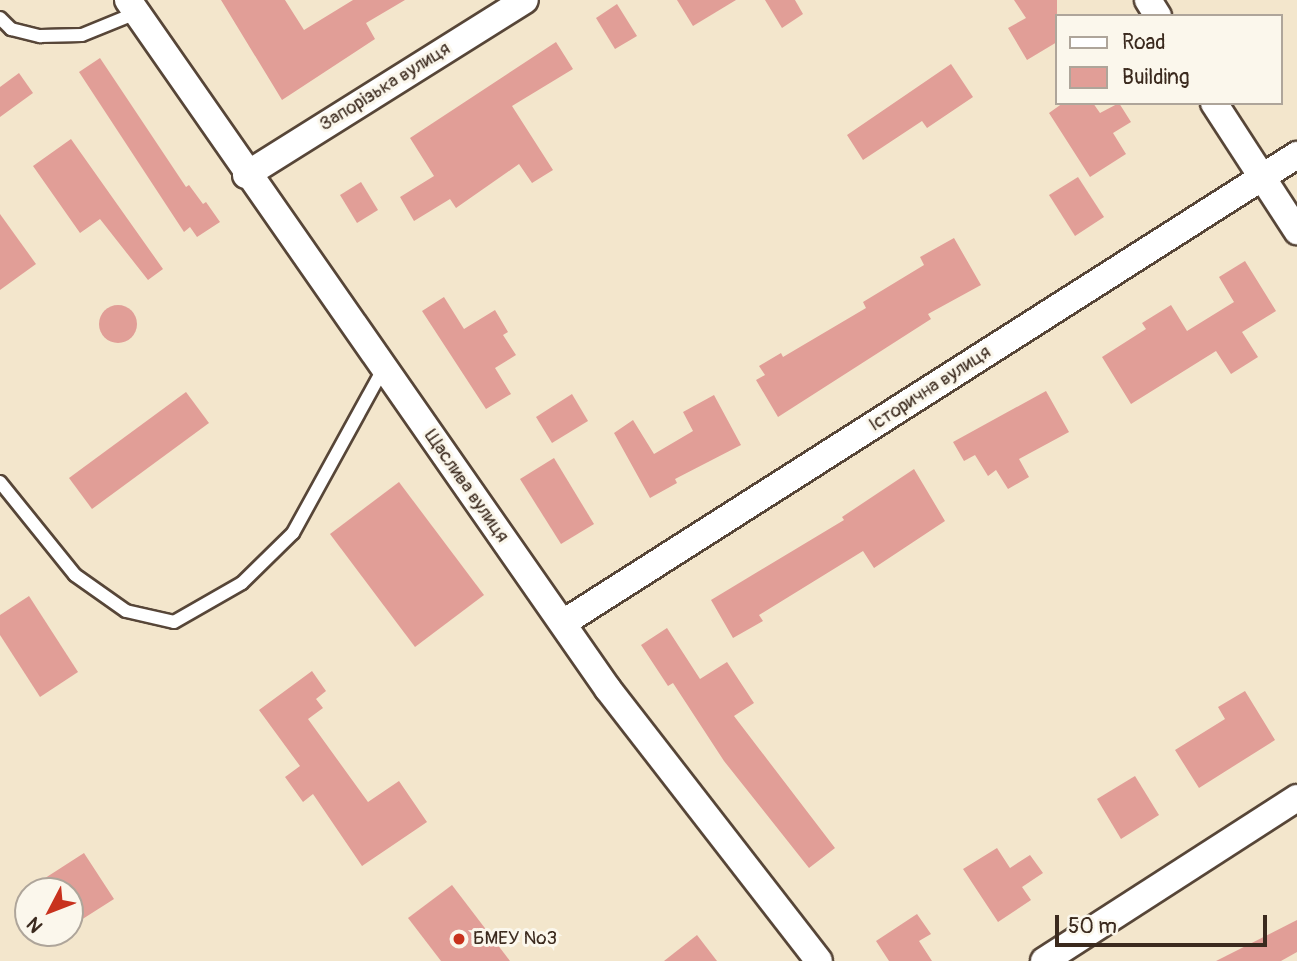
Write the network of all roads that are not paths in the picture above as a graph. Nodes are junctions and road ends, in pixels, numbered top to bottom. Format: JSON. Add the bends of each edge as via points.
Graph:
{"nodes":[{"id":1,"x":525,"y":0,"type":"edge"},
{"id":2,"x":132,"y":7,"type":"edge"},
{"id":3,"x":0,"y":18,"type":"edge"},
{"id":4,"x":1215,"y":105,"type":"edge"},
{"id":5,"x":1297,"y":155,"type":"edge"},
{"id":6,"x":246,"y":175,"type":"junction"},
{"id":7,"x":1262,"y":176,"type":"junction"},
{"id":8,"x":1297,"y":231,"type":"edge"},
{"id":9,"x":383,"y":369,"type":"junction"},
{"id":10,"x":0,"y":482,"type":"edge"},
{"id":11,"x":563,"y":623,"type":"junction"},
{"id":12,"x":1297,"y":798,"type":"edge"},
{"id":13,"x":819,"y":961,"type":"edge"},
{"id":14,"x":1044,"y":961,"type":"edge"}],
"edges":[{"from":1,"to":6,"type":"street","name":"Запорізька вулиця"},
{"from":2,"to":3,"type":"lane","via":[[82,35],[40,36],[11,29]]},
{"from":2,"to":6,"type":"street","name":"Щаслива вулиця"},
{"from":4,"to":7,"type":"street"},
{"from":5,"to":7,"type":"street","name":"Історична вулиця"},
{"from":6,"to":9,"type":"street","name":"Щаслива вулиця"},
{"from":7,"to":8,"type":"street"},
{"from":7,"to":11,"type":"street","name":"Історична вулиця"},
{"from":9,"to":10,"type":"lane","via":[[293,533],[242,583],[174,622],[126,611],[75,575]]},
{"from":9,"to":11,"type":"street","name":"Щаслива вулиця"},
{"from":11,"to":13,"type":"street","name":"Щаслива вулиця","via":[[608,690]]},
{"from":12,"to":14,"type":"street"}]}
